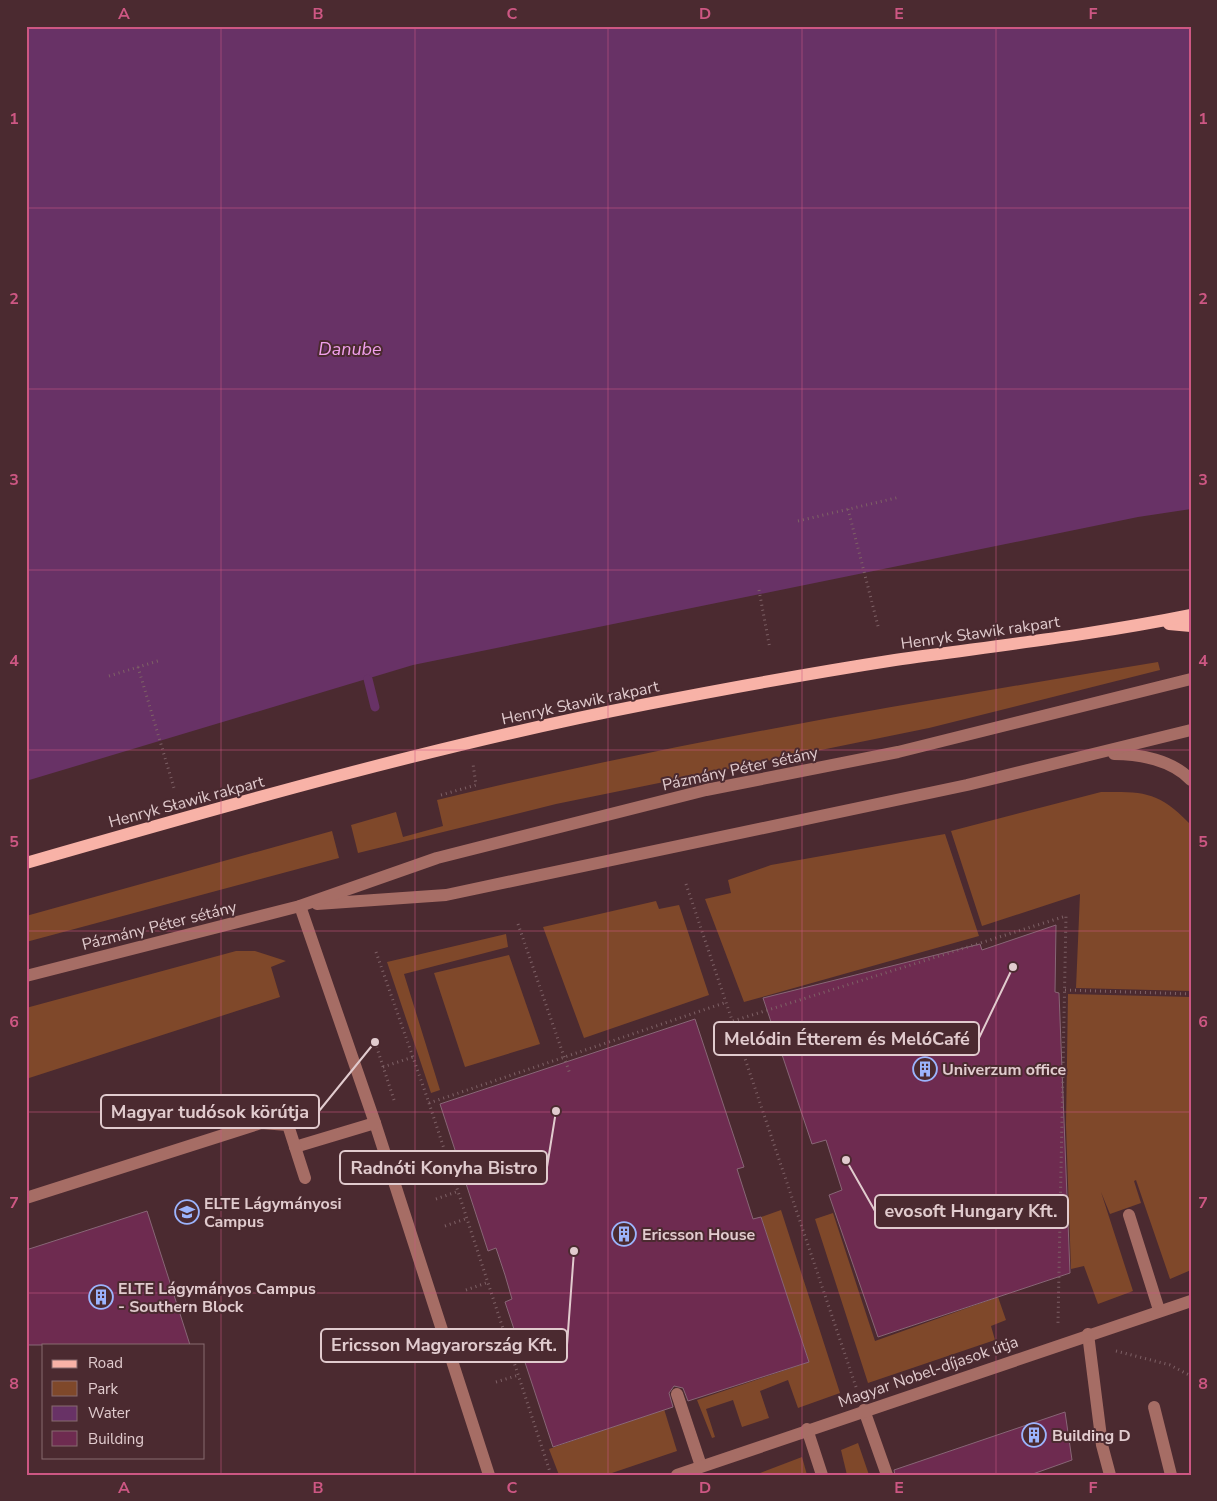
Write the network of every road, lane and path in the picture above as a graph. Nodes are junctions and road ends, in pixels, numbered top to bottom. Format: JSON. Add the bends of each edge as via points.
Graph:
{"nodes":[{"id":1,"x":900,"y":497,"type":"dead end"},
{"id":2,"x":848,"y":509,"type":"junction"},
{"id":3,"x":798,"y":521,"type":"dead end"},
{"id":4,"x":759,"y":590,"type":"dead end"},
{"id":5,"x":1191,"y":615,"type":"edge"},
{"id":6,"x":1151,"y":623,"type":"junction"},
{"id":7,"x":1191,"y":626,"type":"edge"},
{"id":8,"x":878,"y":630,"type":"dead end"},
{"id":9,"x":770,"y":649,"type":"dead end"},
{"id":10,"x":161,"y":660,"type":"dead end"},
{"id":11,"x":138,"y":667,"type":"junction"},
{"id":12,"x":109,"y":676,"type":"dead end"},
{"id":13,"x":1191,"y":679,"type":"edge"},
{"id":14,"x":1191,"y":730,"type":"edge"},
{"id":15,"x":1094,"y":753,"type":"junction"},
{"id":16,"x":1191,"y":780,"type":"edge"},
{"id":17,"x":174,"y":788,"type":"dead end"},
{"id":18,"x":470,"y":788,"type":"dead end"},
{"id":19,"x":441,"y":795,"type":"dead end"},
{"id":20,"x":26,"y":863,"type":"edge"},
{"id":21,"x":686,"y":884,"type":"dead end"},
{"id":22,"x":300,"y":906,"type":"junction"},
{"id":23,"x":518,"y":924,"type":"dead end"},
{"id":24,"x":376,"y":952,"type":"dead end"},
{"id":25,"x":26,"y":976,"type":"edge"},
{"id":26,"x":1065,"y":990,"type":"junction"},
{"id":27,"x":1191,"y":994,"type":"edge"},
{"id":28,"x":726,"y":1002,"type":"junction"},
{"id":29,"x":733,"y":1021,"type":"junction"},
{"id":30,"x":375,"y":1042,"type":"dead end"},
{"id":31,"x":564,"y":1056,"type":"junction"},
{"id":32,"x":413,"y":1057,"type":"junction"},
{"id":33,"x":383,"y":1067,"type":"junction"},
{"id":34,"x":570,"y":1074,"type":"dead end"},
{"id":35,"x":429,"y":1103,"type":"junction"},
{"id":36,"x":394,"y":1104,"type":"dead end"},
{"id":37,"x":375,"y":1123,"type":"junction"},
{"id":38,"x":295,"y":1147,"type":"junction"},
{"id":39,"x":305,"y":1178,"type":"dead end"},
{"id":40,"x":458,"y":1191,"type":"junction"},
{"id":41,"x":26,"y":1198,"type":"edge"},
{"id":42,"x":436,"y":1199,"type":"dead end"},
{"id":43,"x":1129,"y":1216,"type":"dead end"},
{"id":44,"x":468,"y":1218,"type":"junction"},
{"id":45,"x":445,"y":1226,"type":"dead end"},
{"id":46,"x":489,"y":1282,"type":"junction"},
{"id":47,"x":466,"y":1290,"type":"dead end"},
{"id":48,"x":1191,"y":1301,"type":"edge"},
{"id":49,"x":1159,"y":1310,"type":"junction"},
{"id":50,"x":1058,"y":1323,"type":"dead end"},
{"id":51,"x":1088,"y":1334,"type":"junction"},
{"id":52,"x":1110,"y":1350,"type":"dead end"},
{"id":53,"x":519,"y":1374,"type":"junction"},
{"id":54,"x":1191,"y":1376,"type":"edge"},
{"id":55,"x":496,"y":1382,"type":"dead end"},
{"id":56,"x":858,"y":1393,"type":"dead end"},
{"id":57,"x":677,"y":1394,"type":"dead end"},
{"id":58,"x":1154,"y":1407,"type":"dead end"},
{"id":59,"x":864,"y":1410,"type":"junction"},
{"id":60,"x":807,"y":1429,"type":"junction"},
{"id":61,"x":701,"y":1466,"type":"junction"},
{"id":62,"x":489,"y":1475,"type":"edge"},
{"id":63,"x":551,"y":1475,"type":"edge"},
{"id":64,"x":677,"y":1475,"type":"edge"},
{"id":65,"x":822,"y":1475,"type":"edge"},
{"id":66,"x":887,"y":1475,"type":"edge"},
{"id":67,"x":1110,"y":1475,"type":"edge"},
{"id":68,"x":1171,"y":1475,"type":"edge"}],
"edges":[{"from":1,"to":2,"type":"path"},
{"from":2,"to":3,"type":"path"},
{"from":2,"to":8,"type":"path"},
{"from":4,"to":9,"type":"path"},
{"from":5,"to":6,"type":"main road","name":"Henryk Sławik rakpart"},
{"from":6,"to":7,"type":"main road","name":"Henryk Sławik rakpart"},
{"from":6,"to":20,"type":"main road","name":"Henryk Sławik rakpart","via":[[892,661],[647,704],[385,765]]},
{"from":10,"to":11,"type":"path"},
{"from":11,"to":12,"type":"path"},
{"from":11,"to":17,"type":"path"},
{"from":13,"to":22,"type":"street","name":"Pázmány Péter sétány","via":[[898,752],[706,790],[438,858]]},
{"from":14,"to":15,"type":"street","name":"Pázmány Péter sétány"},
{"from":15,"to":16,"type":"street","via":[[1133,754],[1156,759]]},
{"from":15,"to":22,"type":"street","name":"Pázmány Péter sétány","via":[[967,785],[446,895]]},
{"from":18,"to":19,"type":"path"},
{"from":21,"to":28,"type":"path"},
{"from":22,"to":25,"type":"street","name":"Pázmány Péter sétány"},
{"from":22,"to":37,"type":"street"},
{"from":23,"to":31,"type":"path"},
{"from":24,"to":32,"type":"path"},
{"from":26,"to":27,"type":"path"},
{"from":26,"to":29,"type":"path","via":[[1066,916]]},
{"from":26,"to":50,"type":"path"},
{"from":28,"to":29,"type":"path"},
{"from":28,"to":31,"type":"path"},
{"from":29,"to":56,"type":"path"},
{"from":30,"to":33,"type":"path"},
{"from":31,"to":34,"type":"path"},
{"from":31,"to":35,"type":"path"},
{"from":32,"to":33,"type":"path"},
{"from":32,"to":35,"type":"path"},
{"from":33,"to":36,"type":"path"},
{"from":35,"to":40,"type":"path"},
{"from":37,"to":38,"type":"street"},
{"from":37,"to":62,"type":"street"},
{"from":38,"to":39,"type":"street"},
{"from":38,"to":41,"type":"street","via":[[288,1125],[261,1123]]},
{"from":40,"to":42,"type":"path"},
{"from":40,"to":44,"type":"path"},
{"from":43,"to":49,"type":"street"},
{"from":44,"to":45,"type":"path"},
{"from":44,"to":46,"type":"path"},
{"from":46,"to":47,"type":"path"},
{"from":46,"to":53,"type":"path"},
{"from":48,"to":49,"type":"street","name":"Magyar Nobel-díjasok útja"},
{"from":49,"to":51,"type":"street","name":"Magyar Nobel-díjasok útja"},
{"from":51,"to":59,"type":"street","name":"Magyar Nobel-díjasok útja"},
{"from":51,"to":67,"type":"street","via":[[1102,1445]]},
{"from":52,"to":54,"type":"path","via":[[1170,1365]]},
{"from":53,"to":55,"type":"path"},
{"from":53,"to":63,"type":"path"},
{"from":57,"to":61,"type":"street"},
{"from":58,"to":68,"type":"street"},
{"from":59,"to":60,"type":"street","name":"Magyar Nobel-díjasok útja"},
{"from":59,"to":66,"type":"street"},
{"from":60,"to":61,"type":"street","name":"Magyar Nobel-díjasok útja"},
{"from":60,"to":65,"type":"street"},
{"from":61,"to":64,"type":"street","name":"Magyar Nobel-díjasok útja"}]}
